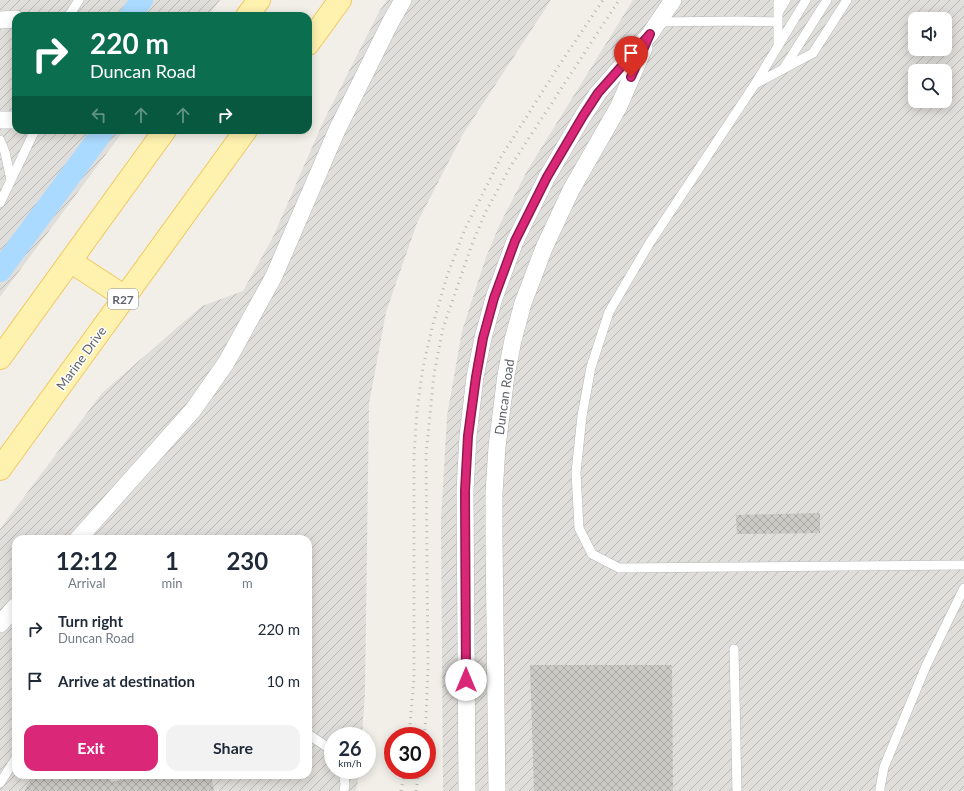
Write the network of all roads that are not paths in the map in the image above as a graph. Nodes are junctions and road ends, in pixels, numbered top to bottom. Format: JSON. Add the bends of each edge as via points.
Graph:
{"nodes":[{"id":1,"x":79,"y":0,"type":"edge"},
{"id":2,"x":259,"y":0,"type":"edge"},
{"id":3,"x":340,"y":0,"type":"edge"},
{"id":4,"x":404,"y":0,"type":"edge"},
{"id":5,"x":673,"y":0,"type":"edge"},
{"id":6,"x":778,"y":0,"type":"edge"},
{"id":7,"x":786,"y":0,"type":"edge"},
{"id":8,"x":806,"y":0,"type":"edge"},
{"id":9,"x":827,"y":0,"type":"edge"},
{"id":10,"x":847,"y":0,"type":"edge"},
{"id":11,"x":71,"y":12,"type":"edge"},
{"id":12,"x":250,"y":12,"type":"edge"},
{"id":13,"x":778,"y":18,"type":"junction"},
{"id":14,"x":12,"y":19,"type":"edge"},
{"id":15,"x":0,"y":20,"type":"edge"},
{"id":16,"x":654,"y":28,"type":"junction"},
{"id":17,"x":312,"y":38,"type":"edge"},
{"id":18,"x":778,"y":46,"type":"junction"},
{"id":19,"x":784,"y":69,"type":"junction"},
{"id":20,"x":755,"y":84,"type":"junction"},
{"id":21,"x":0,"y":120,"type":"edge"},
{"id":22,"x":12,"y":120,"type":"edge"},
{"id":23,"x":33,"y":134,"type":"edge"},
{"id":24,"x":162,"y":134,"type":"edge"},
{"id":25,"x":243,"y":134,"type":"edge"},
{"id":26,"x":0,"y":140,"type":"edge"},
{"id":27,"x":11,"y":180,"type":"junction"},
{"id":28,"x":0,"y":203,"type":"edge"},
{"id":29,"x":70,"y":261,"type":"junction"},
{"id":30,"x":124,"y":297,"type":"junction"},
{"id":31,"x":0,"y":358,"type":"edge"},
{"id":32,"x":0,"y":469,"type":"edge"},
{"id":33,"x":82,"y":535,"type":"edge"},
{"id":34,"x":964,"y":565,"type":"edge"},
{"id":35,"x":963,"y":592,"type":"edge"},
{"id":36,"x":12,"y":612,"type":"edge"},
{"id":37,"x":6,"y":620,"type":"edge"},
{"id":38,"x":734,"y":649,"type":"dead end"},
{"id":39,"x":312,"y":737,"type":"edge"},
{"id":40,"x":324,"y":745,"type":"edge"},
{"id":41,"x":12,"y":764,"type":"edge"},
{"id":42,"x":344,"y":779,"type":"edge"},
{"id":43,"x":0,"y":783,"type":"edge"},
{"id":44,"x":344,"y":791,"type":"edge"},
{"id":45,"x":467,"y":791,"type":"edge"},
{"id":46,"x":496,"y":791,"type":"edge"},
{"id":47,"x":737,"y":791,"type":"edge"},
{"id":48,"x":880,"y":791,"type":"edge"}],
"edges":[{"from":1,"to":11,"type":"lane"},
{"from":2,"to":12,"type":"main road"},
{"from":3,"to":17,"type":"main road"},
{"from":4,"to":33,"type":"street","via":[[337,130],[274,276],[226,363],[193,410]]},
{"from":5,"to":16,"type":"street","name":"Duncan Road"},
{"from":6,"to":13,"type":"lane"},
{"from":7,"to":13,"type":"lane"},
{"from":8,"to":18,"type":"lane"},
{"from":9,"to":19,"type":"lane"},
{"from":10,"to":19,"type":"lane","via":[[812,53]]},
{"from":13,"to":16,"type":"lane"},
{"from":13,"to":18,"type":"lane"},
{"from":14,"to":15,"type":"street"},
{"from":16,"to":45,"type":"street","name":"Duncan Road","via":[[598,93],[547,177],[515,241],[494,298],[483,338],[468,436],[465,491]]},
{"from":16,"to":46,"type":"street","name":"Duncan Road","via":[[619,106],[571,190],[544,248],[523,303],[513,340],[497,447],[494,493]]},
{"from":18,"to":20,"type":"lane"},
{"from":19,"to":20,"type":"lane"},
{"from":20,"to":34,"type":"lane","via":[[649,244],[609,312],[591,367],[582,416],[576,472],[579,528],[592,554],[619,568]]},
{"from":21,"to":22,"type":"street"},
{"from":23,"to":27,"type":"lane"},
{"from":24,"to":29,"type":"main road"},
{"from":25,"to":30,"type":"main road","name":"Marine Drive","number":"R27"},
{"from":26,"to":27,"type":"lane"},
{"from":27,"to":28,"type":"lane"},
{"from":29,"to":30,"type":"main road"},
{"from":29,"to":31,"type":"main road"},
{"from":30,"to":32,"type":"main road","name":"Marine Drive","number":"R27"},
{"from":35,"to":48,"type":"lane","via":[[926,666],[884,767]]},
{"from":36,"to":37,"type":"street"},
{"from":38,"to":47,"type":"lane"},
{"from":39,"to":40,"type":"lane"},
{"from":41,"to":43,"type":"lane"},
{"from":42,"to":44,"type":"lane"}]}
